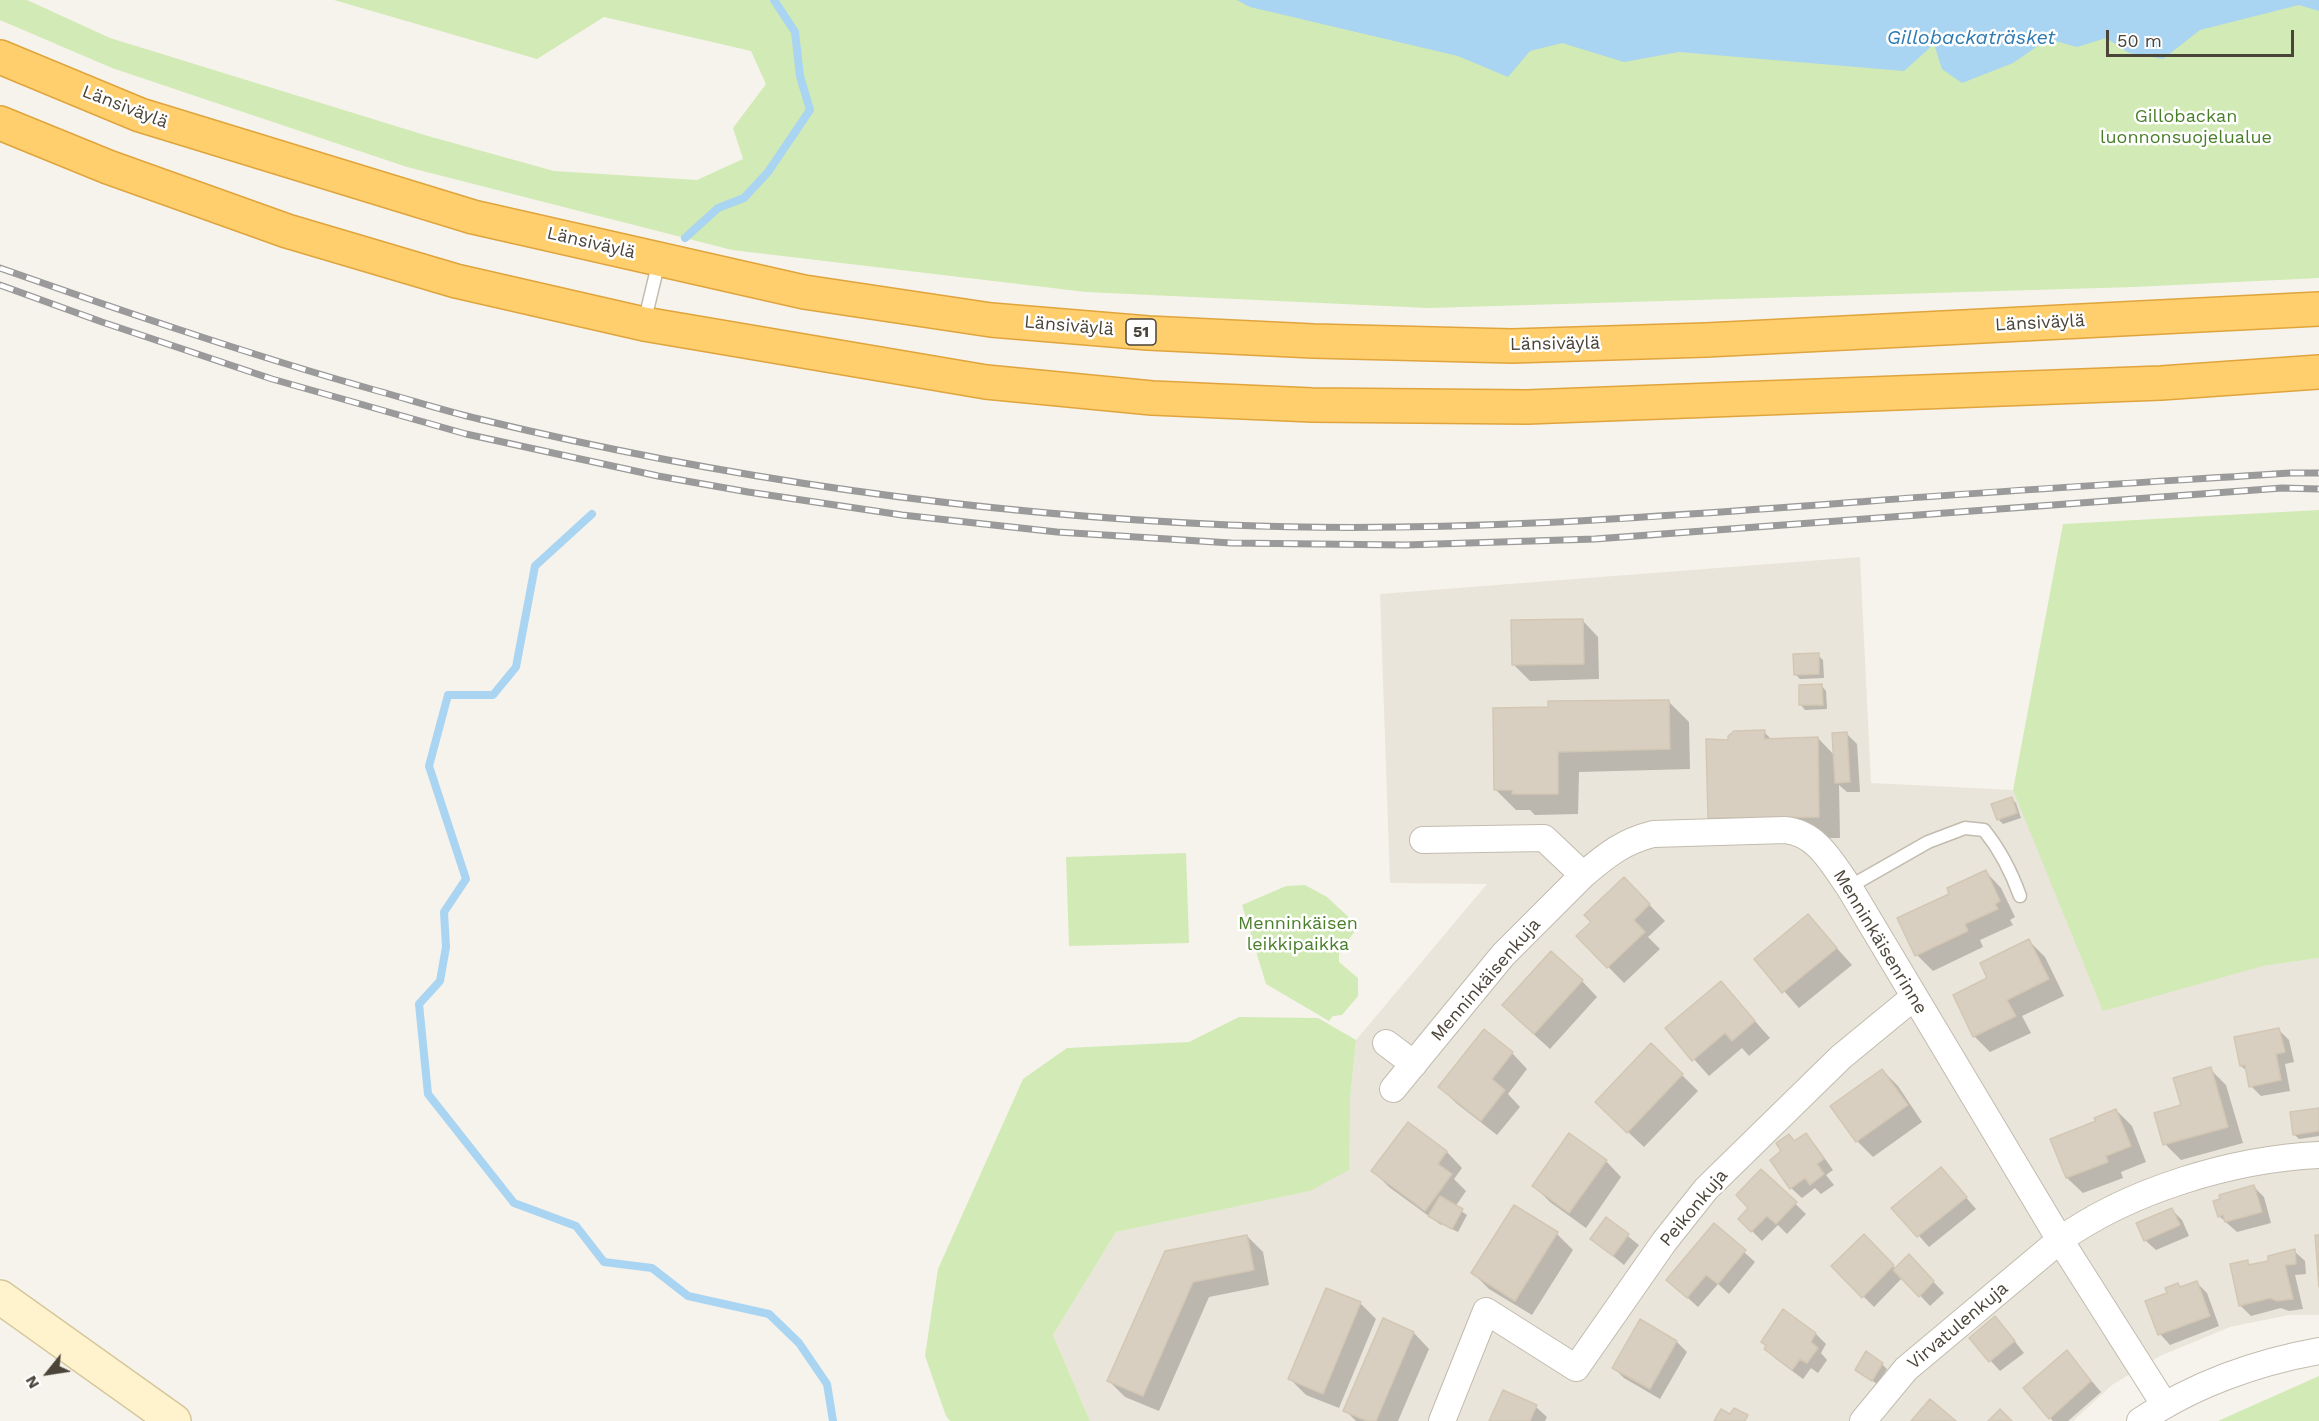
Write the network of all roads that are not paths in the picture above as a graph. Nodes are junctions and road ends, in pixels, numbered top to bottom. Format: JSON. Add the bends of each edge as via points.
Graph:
{"nodes":[{"id":1,"x":0,"y":57,"type":"edge"},
{"id":2,"x":0,"y":123,"type":"edge"},
{"id":3,"x":660,"y":259,"type":"junction"},
{"id":4,"x":2319,"y":309,"type":"edge"},
{"id":5,"x":644,"y":324,"type":"junction"},
{"id":6,"x":2319,"y":372,"type":"edge"},
{"id":7,"x":1423,"y":840,"type":"dead end"},
{"id":8,"x":1583,"y":875,"type":"junction"},
{"id":9,"x":1849,"y":887,"type":"junction"},
{"id":10,"x":2020,"y":896,"type":"dead end"},
{"id":11,"x":1914,"y":997,"type":"junction"},
{"id":12,"x":1386,"y":1043,"type":"dead end"},
{"id":13,"x":1414,"y":1064,"type":"junction"},
{"id":14,"x":1393,"y":1089,"type":"dead end"},
{"id":15,"x":2319,"y":1155,"type":"edge"},
{"id":16,"x":2060,"y":1239,"type":"junction"},
{"id":17,"x":0,"y":1297,"type":"edge"},
{"id":18,"x":2319,"y":1351,"type":"edge"},
{"id":19,"x":2164,"y":1404,"type":"junction"},
{"id":20,"x":174,"y":1421,"type":"edge"},
{"id":21,"x":1442,"y":1421,"type":"edge"},
{"id":22,"x":1863,"y":1421,"type":"edge"},
{"id":23,"x":2140,"y":1421,"type":"edge"}],
"edges":[{"from":1,"to":3,"type":"highway","name":"Länsiväylä","number":"51","via":[[140,115],[321,172],[473,217]]},
{"from":2,"to":5,"type":"highway","via":[[108,167],[287,231],[456,280]]},
{"from":3,"to":4,"type":"highway","name":"Länsiväylä","number":"51","via":[[804,292],[991,320],[1313,341],[1512,346]]},
{"from":3,"to":5,"type":"lane"},
{"from":5,"to":6,"type":"highway","via":[[986,382],[1152,398],[1312,405],[1527,407],[1708,402],[2161,383]]},
{"from":7,"to":8,"type":"street","via":[[1544,837]]},
{"from":8,"to":9,"type":"street","name":"Menninkäisenrinne","via":[[1615,848],[1653,834],[1785,830],[1805,834],[1829,857]]},
{"from":8,"to":13,"type":"street","name":"Menninkäisenkuja","via":[[1503,955]]},
{"from":9,"to":10,"type":"lane","via":[[1928,842],[1965,828],[1984,830],[1998,847]]},
{"from":9,"to":11,"type":"street","name":"Menninkäisenrinne"},
{"from":11,"to":16,"type":"street","name":"Menninkäisenrinne"},
{"from":11,"to":21,"type":"street","name":"Peikonkuja","via":[[1841,1057],[1706,1189],[1576,1368],[1486,1311]]},
{"from":12,"to":13,"type":"street"},
{"from":13,"to":14,"type":"street","name":"Menninkäisenkuja"},
{"from":15,"to":16,"type":"street","name":"Virvatulenkuja","via":[[2259,1162],[2179,1182],[2119,1204]]},
{"from":16,"to":19,"type":"street","name":"Menninkäisenrinne"},
{"from":16,"to":22,"type":"street","name":"Virvatulenkuja","via":[[1906,1369]]},
{"from":17,"to":20,"type":"main road"},
{"from":18,"to":19,"type":"street","via":[[2253,1368]]},
{"from":19,"to":23,"type":"street"}]}
